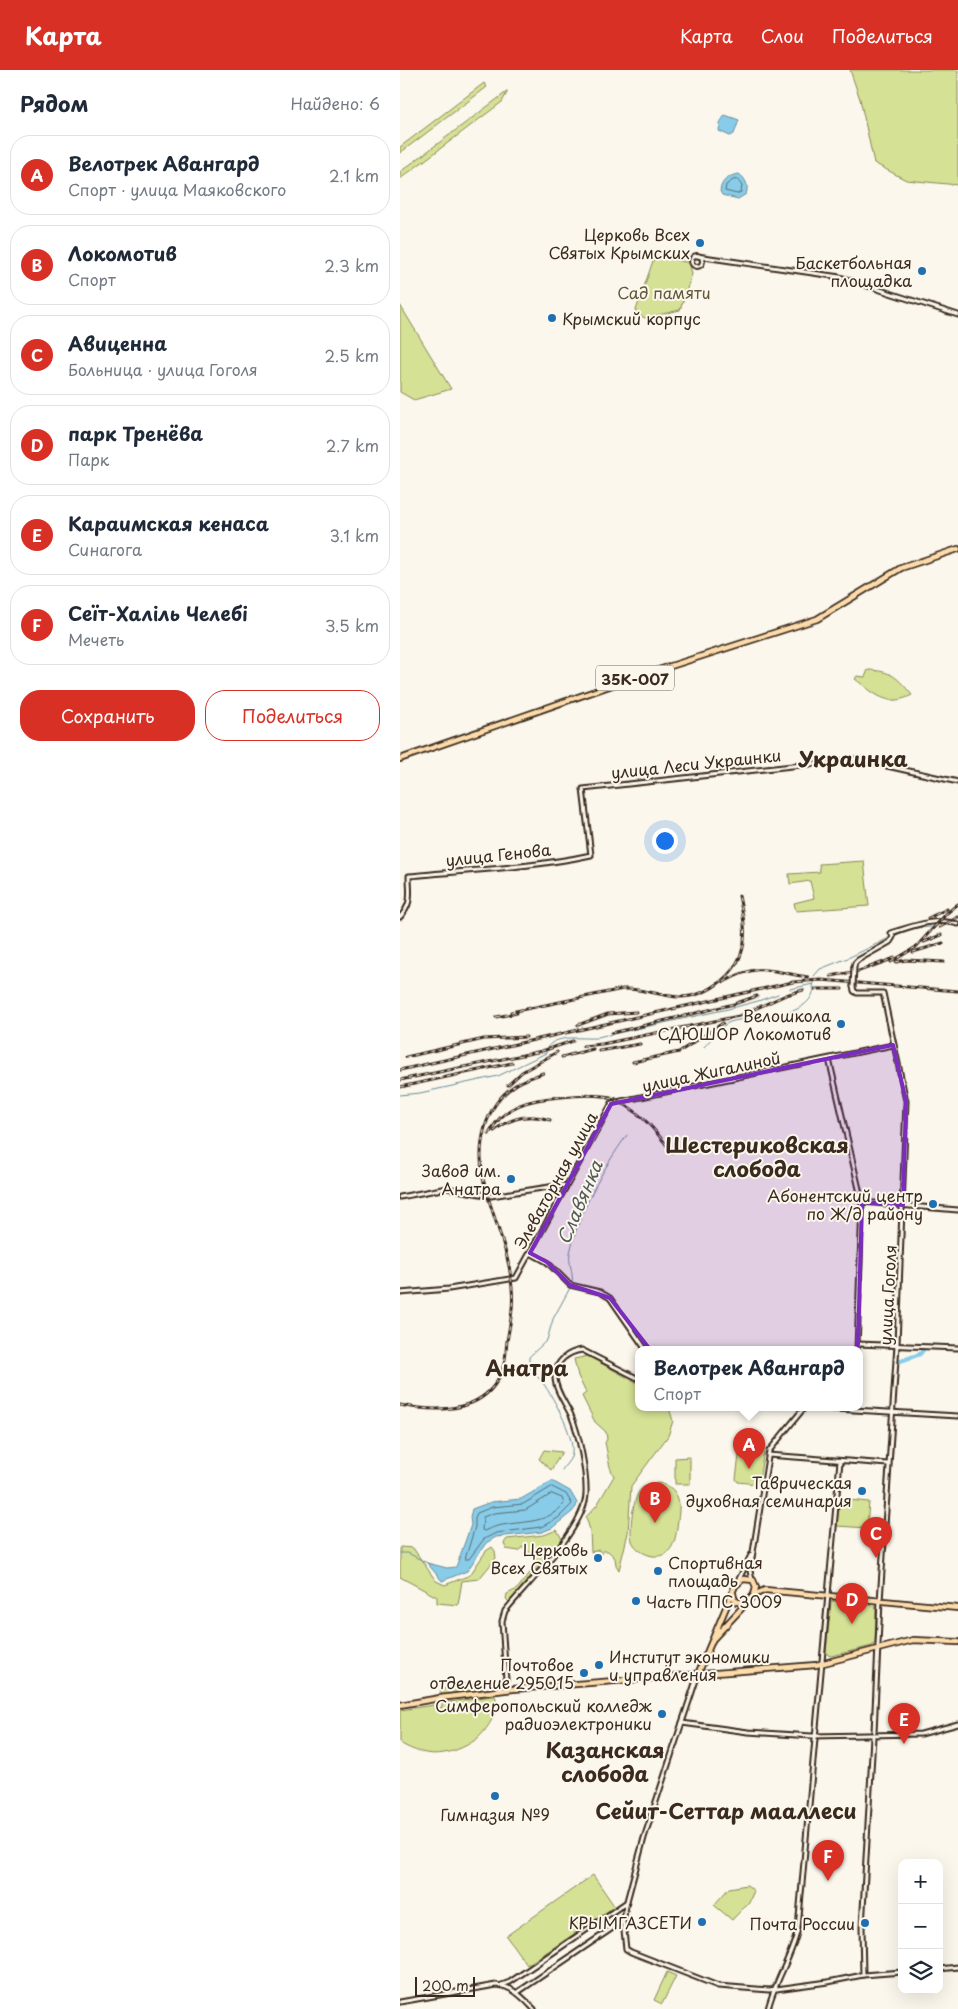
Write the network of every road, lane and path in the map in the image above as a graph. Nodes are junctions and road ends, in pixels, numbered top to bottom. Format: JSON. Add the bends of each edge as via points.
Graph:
{"nodes":[{"id":1,"x":697,"y":256,"type":"junction"},
{"id":2,"x":710,"y":258,"type":"junction"},
{"id":3,"x":700,"y":266,"type":"junction"},
{"id":4,"x":958,"y":315,"type":"edge"},
{"id":5,"x":958,"y":549,"type":"edge"},
{"id":6,"x":400,"y":759,"type":"edge"},
{"id":7,"x":958,"y":782,"type":"edge"},
{"id":8,"x":590,"y":855,"type":"joint"},
{"id":9,"x":400,"y":917,"type":"edge"},
{"id":10,"x":958,"y":924,"type":"edge"},
{"id":11,"x":893,"y":1046,"type":"junction"},
{"id":12,"x":829,"y":1059,"type":"junction"},
{"id":13,"x":622,"y":1102,"type":"joint"},
{"id":14,"x":566,"y":1186,"type":"junction"},
{"id":15,"x":400,"y":1197,"type":"edge"},
{"id":16,"x":862,"y":1202,"type":"junction"},
{"id":17,"x":903,"y":1205,"type":"junction"},
{"id":18,"x":958,"y":1210,"type":"edge"},
{"id":19,"x":530,"y":1253,"type":"junction"},
{"id":20,"x":400,"y":1293,"type":"edge"},
{"id":21,"x":858,"y":1344,"type":"joint"},
{"id":22,"x":897,"y":1345,"type":"junction"},
{"id":23,"x":643,"y":1346,"type":"edge"},
{"id":24,"x":958,"y":1348,"type":"edge"},
{"id":25,"x":635,"y":1377,"type":"edge"},
{"id":26,"x":863,"y":1410,"type":"edge"},
{"id":27,"x":801,"y":1411,"type":"edge"},
{"id":28,"x":892,"y":1412,"type":"junction"},
{"id":29,"x":958,"y":1416,"type":"edge"},
{"id":30,"x":768,"y":1455,"type":"junction"},
{"id":31,"x":840,"y":1461,"type":"junction"},
{"id":32,"x":888,"y":1464,"type":"junction"},
{"id":33,"x":753,"y":1552,"type":"junction"},
{"id":34,"x":754,"y":1582,"type":"junction"},
{"id":35,"x":737,"y":1583,"type":"junction"},
{"id":36,"x":733,"y":1589,"type":"junction"},
{"id":37,"x":765,"y":1590,"type":"junction"},
{"id":38,"x":754,"y":1595,"type":"junction"},
{"id":39,"x":828,"y":1597,"type":"junction"},
{"id":40,"x":748,"y":1601,"type":"junction"},
{"id":41,"x":880,"y":1601,"type":"junction"},
{"id":42,"x":958,"y":1608,"type":"edge"},
{"id":43,"x":718,"y":1625,"type":"junction"},
{"id":44,"x":724,"y":1628,"type":"junction"},
{"id":45,"x":713,"y":1639,"type":"junction"},
{"id":46,"x":958,"y":1642,"type":"edge"},
{"id":47,"x":879,"y":1648,"type":"junction"},
{"id":48,"x":822,"y":1664,"type":"junction"},
{"id":49,"x":698,"y":1674,"type":"junction"},
{"id":50,"x":506,"y":1680,"type":"junction"},
{"id":51,"x":513,"y":1689,"type":"junction"},
{"id":52,"x":494,"y":1691,"type":"junction"},
{"id":53,"x":400,"y":1705,"type":"edge"},
{"id":54,"x":682,"y":1723,"type":"junction"},
{"id":55,"x":958,"y":1724,"type":"edge"},
{"id":56,"x":874,"y":1732,"type":"dead end"},
{"id":57,"x":816,"y":1736,"type":"junction"},
{"id":58,"x":873,"y":1737,"type":"dead end"},
{"id":59,"x":627,"y":1901,"type":"junction"},
{"id":60,"x":619,"y":1908,"type":"junction"},
{"id":61,"x":625,"y":1912,"type":"junction"},
{"id":62,"x":623,"y":1921,"type":"junction"},
{"id":63,"x":958,"y":1967,"type":"edge"},
{"id":64,"x":943,"y":1969,"type":"edge"},
{"id":65,"x":898,"y":1972,"type":"edge"},
{"id":66,"x":863,"y":1975,"type":"junction"},
{"id":67,"x":510,"y":1982,"type":"junction"},
{"id":68,"x":502,"y":1985,"type":"junction"},
{"id":69,"x":510,"y":1988,"type":"junction"},
{"id":70,"x":772,"y":1990,"type":"junction"},
{"id":71,"x":520,"y":1994,"type":"junction"},
{"id":72,"x":400,"y":2002,"type":"edge"},
{"id":73,"x":534,"y":2009,"type":"edge"},
{"id":74,"x":768,"y":2009,"type":"edge"}],
"edges":[{"from":1,"to":2,"type":"main road"},
{"from":1,"to":3,"type":"main road","via":[[702,260]]},
{"from":1,"to":3,"type":"main road","via":[[692,258],[692,263],[695,267]]},
{"from":2,"to":3,"type":"main road"},
{"from":2,"to":4,"type":"main road","via":[[840,277]]},
{"from":5,"to":6,"type":"main road","number":"35К-007","via":[[900,568],[817,619]]},
{"from":7,"to":8,"type":"main road","name":"улица Леси Украинки","via":[[856,759],[583,789]]},
{"from":8,"to":9,"type":"main road","name":"улица Генова","via":[[408,876],[410,903]]},
{"from":10,"to":11,"type":"main road","name":"улица Гоголя","bridge":true,"via":[[940,921],[891,933],[891,940],[858,960],[854,967],[854,991],[883,993]]},
{"from":11,"to":12,"type":"main road","name":"улица Жигалиной"},
{"from":11,"to":17,"type":"main road","name":"улица Гоголя","via":[[906,1101]]},
{"from":12,"to":13,"type":"main road","name":"улица Жигалиной"},
{"from":12,"to":16,"type":"main road"},
{"from":13,"to":14,"type":"main road","name":"Элеваторная улица","via":[[611,1104]]},
{"from":14,"to":15,"type":"main road","via":[[491,1196],[448,1188]]},
{"from":14,"to":19,"type":"main road","name":"Элеваторная улица"},
{"from":16,"to":17,"type":"main road"},
{"from":16,"to":21,"type":"main road"},
{"from":17,"to":18,"type":"main road"},
{"from":17,"to":22,"type":"main road","name":"улица Гоголя"},
{"from":19,"to":20,"type":"main road","name":"Элеваторная улица","via":[[516,1278],[448,1290]]},
{"from":19,"to":23,"type":"main road","via":[[547,1262],[570,1285],[600,1292],[610,1298]]},
{"from":21,"to":22,"type":"main road"},
{"from":22,"to":24,"type":"main road"},
{"from":22,"to":28,"type":"main road","name":"улица Гоголя"},
{"from":25,"to":50,"type":"main road","via":[[582,1350],[568,1354],[558,1364],[555,1380],[578,1434],[586,1484],[585,1502],[570,1535],[503,1615]]},
{"from":26,"to":28,"type":"main road"},
{"from":27,"to":30,"type":"main road"},
{"from":28,"to":29,"type":"main road"},
{"from":28,"to":32,"type":"main road","name":"улица Гоголя"},
{"from":30,"to":31,"type":"main road"},
{"from":30,"to":33,"type":"main road"},
{"from":31,"to":32,"type":"main road"},
{"from":31,"to":39,"type":"main road"},
{"from":32,"to":41,"type":"main road","name":"улица Гоголя"},
{"from":33,"to":34,"type":"main road","via":[[750,1571]]},
{"from":33,"to":35,"type":"main road"},
{"from":34,"to":35,"type":"main road","via":[[746,1578]]},
{"from":34,"to":37,"type":"main road"},
{"from":34,"to":38,"type":"main road"},
{"from":35,"to":36,"type":"main road"},
{"from":36,"to":40,"type":"main road","via":[[737,1602]]},
{"from":36,"to":43,"type":"main road"},
{"from":37,"to":38,"type":"main road"},
{"from":37,"to":39,"type":"main road"},
{"from":38,"to":40,"type":"main road"},
{"from":39,"to":41,"type":"main road"},
{"from":39,"to":48,"type":"main road"},
{"from":40,"to":44,"type":"main road"},
{"from":41,"to":42,"type":"main road"},
{"from":41,"to":47,"type":"main road","name":"улица Гоголя"},
{"from":43,"to":44,"type":"main road"},
{"from":43,"to":45,"type":"main road"},
{"from":44,"to":45,"type":"main road"},
{"from":45,"to":49,"type":"main road"},
{"from":46,"to":47,"type":"main road","via":[[916,1639]]},
{"from":47,"to":48,"type":"main road"},
{"from":47,"to":56,"type":"main road","name":"улица Гоголя"},
{"from":48,"to":49,"type":"main road"},
{"from":48,"to":57,"type":"main road"},
{"from":49,"to":51,"type":"main road"},
{"from":49,"to":54,"type":"main road"},
{"from":50,"to":51,"type":"main road"},
{"from":50,"to":52,"type":"main road"},
{"from":51,"to":52,"type":"main road"},
{"from":52,"to":53,"type":"main road"},
{"from":54,"to":57,"type":"main road","via":[[756,1733]]},
{"from":54,"to":59,"type":"main road"},
{"from":55,"to":57,"type":"main road","via":[[928,1733]]},
{"from":57,"to":70,"type":"main road","via":[[798,1930]]},
{"from":58,"to":66,"type":"main road","via":[[862,1927]]},
{"from":59,"to":60,"type":"main road"},
{"from":59,"to":61,"type":"main road"},
{"from":60,"to":61,"type":"main road"},
{"from":60,"to":67,"type":"main road"},
{"from":61,"to":62,"type":"main road"},
{"from":62,"to":70,"type":"main road","via":[[626,1948],[638,1955],[718,1986]]},
{"from":62,"to":71,"type":"main road"},
{"from":63,"to":64,"type":"main road"},
{"from":65,"to":66,"type":"main road"},
{"from":66,"to":70,"type":"main road"},
{"from":67,"to":68,"type":"main road"},
{"from":67,"to":69,"type":"main road"},
{"from":68,"to":69,"type":"main road"},
{"from":68,"to":72,"type":"main road"},
{"from":69,"to":71,"type":"main road"},
{"from":70,"to":74,"type":"main road"},
{"from":71,"to":73,"type":"main road"}]}
